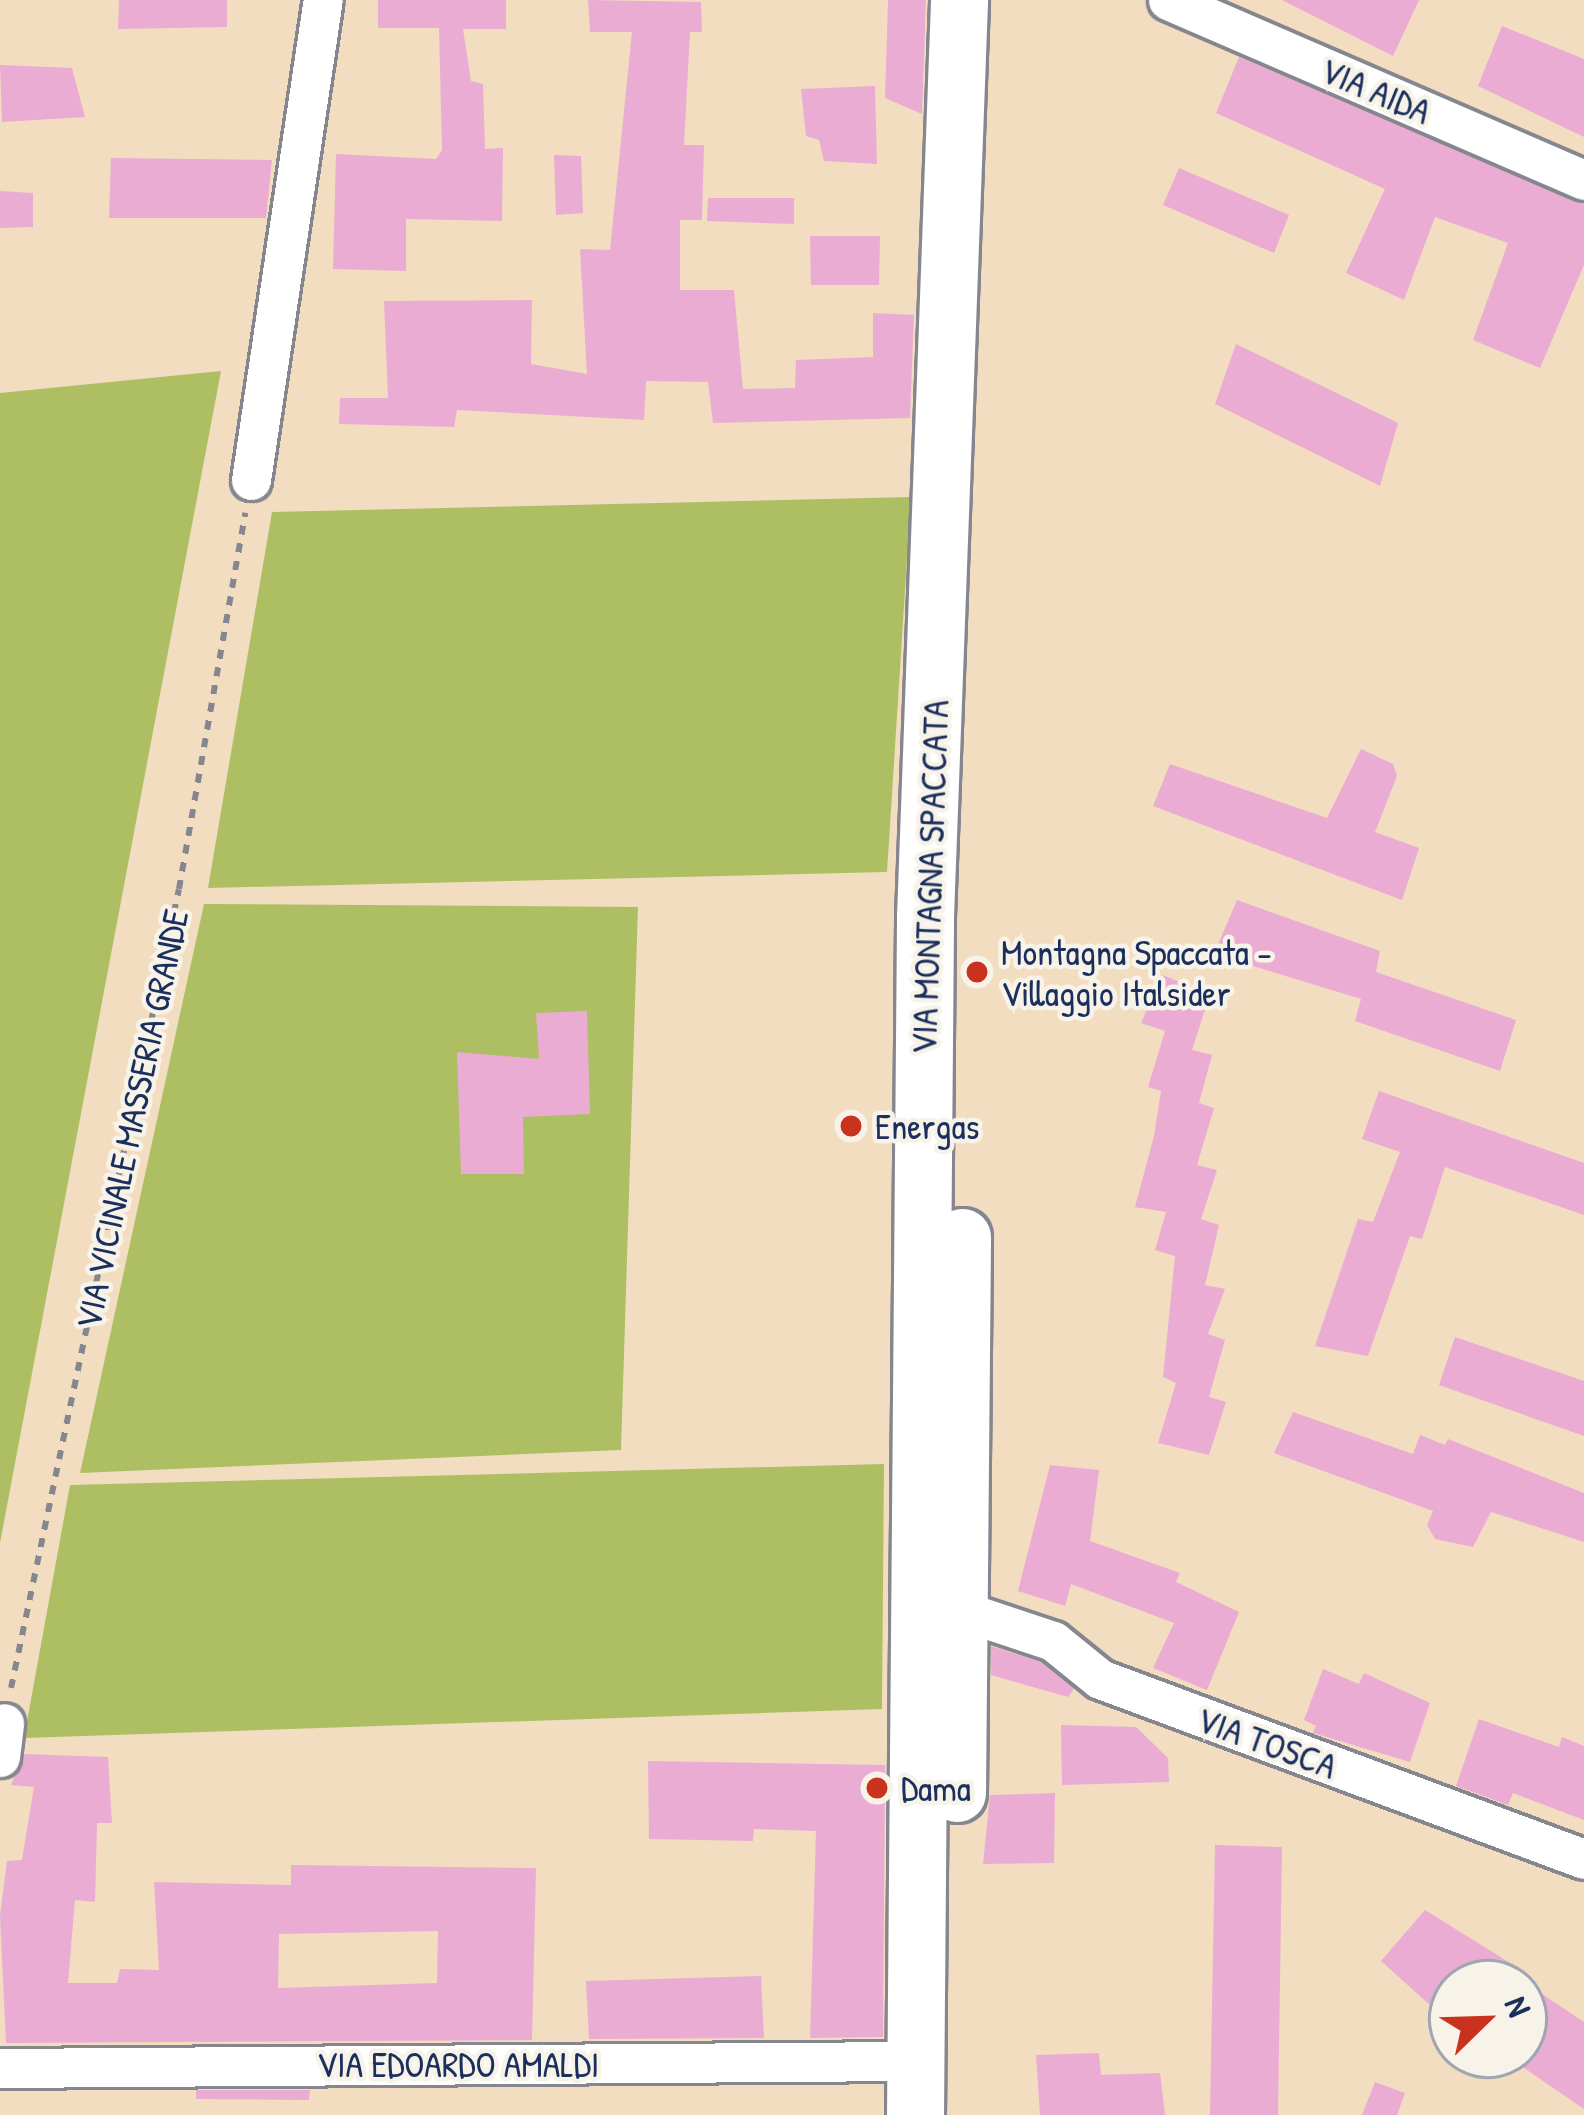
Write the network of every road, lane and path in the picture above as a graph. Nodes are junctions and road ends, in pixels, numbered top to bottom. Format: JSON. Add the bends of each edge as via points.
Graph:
{"nodes":[{"id":1,"x":323,"y":0,"type":"edge"},
{"id":2,"x":959,"y":0,"type":"edge"},
{"id":3,"x":992,"y":0,"type":"edge"},
{"id":4,"x":1168,"y":0,"type":"edge"},
{"id":5,"x":1584,"y":181,"type":"edge"},
{"id":6,"x":251,"y":479,"type":"joint"},
{"id":7,"x":960,"y":1610,"type":"junction"},
{"id":8,"x":2,"y":1740,"type":"edge"},
{"id":9,"x":1584,"y":1859,"type":"edge"},
{"id":10,"x":0,"y":2068,"type":"edge"},
{"id":11,"x":915,"y":2088,"type":"edge"},
{"id":12,"x":952,"y":2115,"type":"edge"}],
"edges":[{"from":1,"to":6,"type":"street"},
{"from":2,"to":11,"type":"main road","name":"VIA MONTAGNA SPACCATA","via":[[925,916]]},
{"from":3,"to":7,"type":"main road","name":"VIA MONTAGNA SPACCATA","via":[[964,874]]},
{"from":4,"to":5,"type":"street","name":"VIA AIDA"},
{"from":6,"to":8,"type":"path","name":"VIA VICINALE MASSERIA GRANDE","via":[[178,890]]},
{"from":7,"to":9,"type":"street","name":"VIA TOSCA","via":[[1053,1641],[1100,1679]]},
{"from":7,"to":12,"type":"main road","name":"VIA MONTAGNA SPACCATA"},
{"from":10,"to":11,"type":"street","name":"VIA EDOARDO AMALDI"}]}
